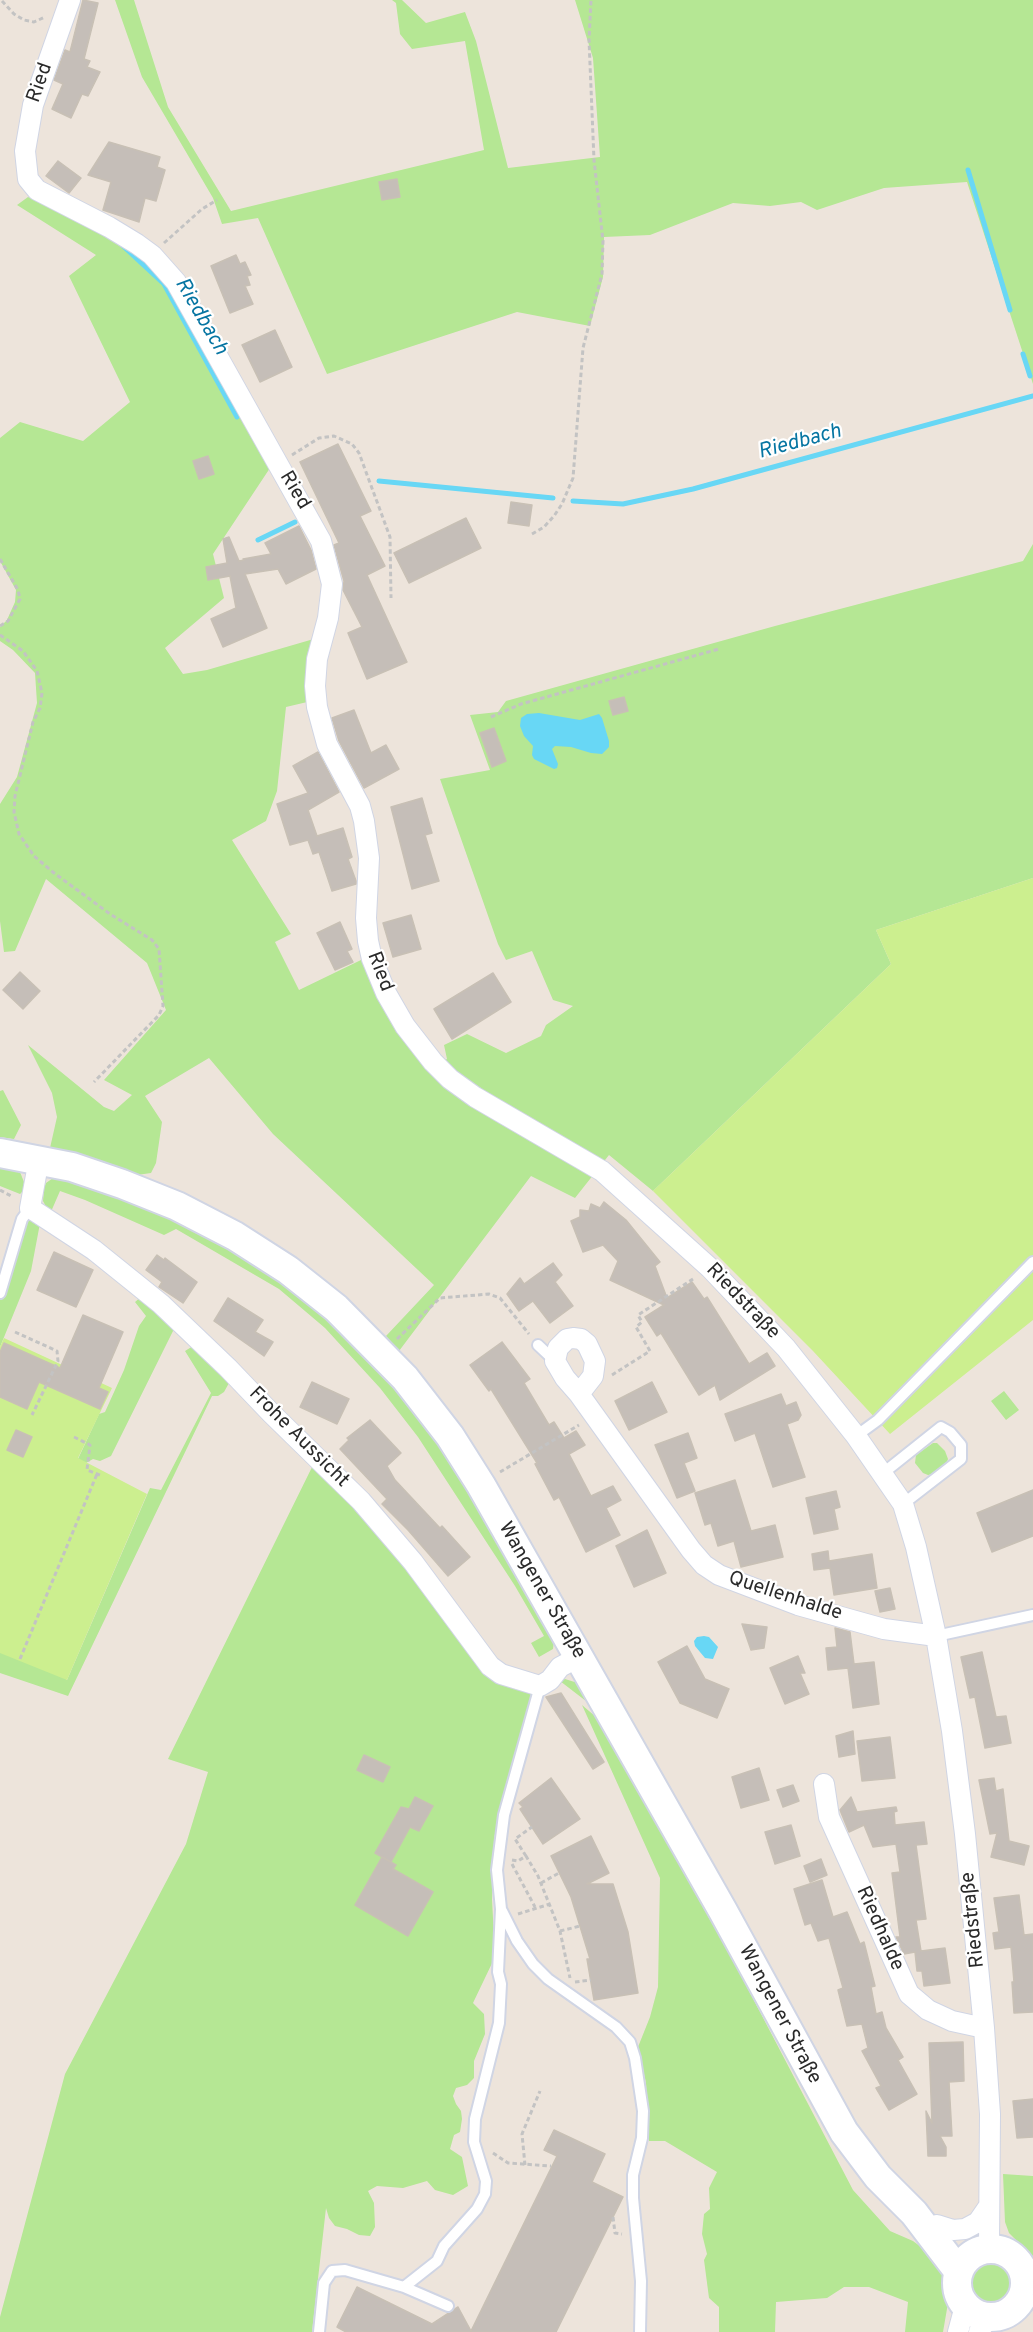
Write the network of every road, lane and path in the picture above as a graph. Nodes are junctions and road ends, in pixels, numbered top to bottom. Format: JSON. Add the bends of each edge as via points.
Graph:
{"nodes":[{"id":1,"x":70,"y":0,"type":"edge"},
{"id":2,"x":591,"y":0,"type":"edge"},
{"id":3,"x":2,"y":1,"type":"edge"},
{"id":4,"x":44,"y":17,"type":"dead end"},
{"id":5,"x":217,"y":200,"type":"dead end"},
{"id":6,"x":152,"y":255,"type":"junction"},
{"id":7,"x":278,"y":464,"type":"junction"},
{"id":8,"x":532,"y":534,"type":"dead end"},
{"id":9,"x":0,"y":559,"type":"edge"},
{"id":10,"x":391,"y":598,"type":"dead end"},
{"id":11,"x":0,"y":626,"type":"edge"},
{"id":12,"x":0,"y":635,"type":"edge"},
{"id":13,"x":719,"y":649,"type":"dead end"},
{"id":14,"x":491,"y":717,"type":"dead end"},
{"id":15,"x":433,"y":1062,"type":"joint"},
{"id":16,"x":94,"y":1082,"type":"dead end"},
{"id":17,"x":0,"y":1153,"type":"edge"},
{"id":18,"x":39,"y":1159,"type":"junction"},
{"id":19,"x":30,"y":1208,"type":"junction"},
{"id":20,"x":1033,"y":1262,"type":"edge"},
{"id":21,"x":710,"y":1268,"type":"junction"},
{"id":22,"x":0,"y":1293,"type":"edge"},
{"id":23,"x":409,"y":1326,"type":"dead end"},
{"id":24,"x":15,"y":1332,"type":"dead end"},
{"id":25,"x":538,"y":1345,"type":"joint"},
{"id":26,"x":555,"y":1360,"type":"junction"},
{"id":27,"x":604,"y":1381,"type":"dead end"},
{"id":28,"x":579,"y":1394,"type":"junction"},
{"id":29,"x":32,"y":1414,"type":"dead end"},
{"id":30,"x":594,"y":1416,"type":"junction"},
{"id":31,"x":856,"y":1436,"type":"junction"},
{"id":32,"x":74,"y":1437,"type":"dead end"},
{"id":33,"x":97,"y":1474,"type":"junction"},
{"id":34,"x":882,"y":1474,"type":"junction"},
{"id":35,"x":102,"y":1476,"type":"dead end"},
{"id":36,"x":481,"y":1485,"type":"junction"},
{"id":37,"x":903,"y":1504,"type":"junction"},
{"id":38,"x":1033,"y":1615,"type":"edge"},
{"id":39,"x":936,"y":1636,"type":"junction"},
{"id":40,"x":579,"y":1657,"type":"junction"},
{"id":41,"x":20,"y":1659,"type":"dead end"},
{"id":42,"x":540,"y":1686,"type":"junction"},
{"id":43,"x":824,"y":1784,"type":"dead end"},
{"id":44,"x":532,"y":1827,"type":"dead end"},
{"id":45,"x":526,"y":1856,"type":"junction"},
{"id":46,"x":559,"y":1874,"type":"dead end"},
{"id":47,"x":541,"y":1883,"type":"junction"},
{"id":48,"x":550,"y":1904,"type":"junction"},
{"id":49,"x":535,"y":1907,"type":"junction"},
{"id":50,"x":503,"y":1914,"type":"junction"},
{"id":51,"x":580,"y":1926,"type":"dead end"},
{"id":52,"x":560,"y":1931,"type":"junction"},
{"id":53,"x":591,"y":1980,"type":"dead end"},
{"id":54,"x":984,"y":2028,"type":"junction"},
{"id":55,"x":540,"y":2091,"type":"dead end"},
{"id":56,"x":491,"y":2152,"type":"dead end"},
{"id":57,"x":525,"y":2165,"type":"junction"},
{"id":58,"x":551,"y":2166,"type":"dead end"},
{"id":59,"x":989,"y":2206,"type":"junction"},
{"id":60,"x":925,"y":2219,"type":"junction"},
{"id":61,"x":984,"y":2250,"type":"junction"},
{"id":62,"x":959,"y":2272,"type":"junction"},
{"id":63,"x":1028,"y":2275,"type":"edge"},
{"id":64,"x":404,"y":2287,"type":"junction"},
{"id":65,"x":1025,"y":2303,"type":"edge"},
{"id":66,"x":448,"y":2306,"type":"dead end"},
{"id":67,"x":972,"y":2322,"type":"edge"},
{"id":68,"x":319,"y":2332,"type":"edge"},
{"id":69,"x":640,"y":2332,"type":"edge"}],
"edges":[{"from":1,"to":6,"type":"street","name":"Ried","via":[[33,105],[25,151],[28,179],[37,190],[110,227]]},
{"from":2,"to":8,"type":"path","via":[[589,40],[602,274],[583,348],[573,478],[558,510]]},
{"from":3,"to":4,"type":"path","via":[[24,20],[34,22]]},
{"from":5,"to":6,"type":"path","via":[[184,223]]},
{"from":6,"to":7,"type":"street","name":"Ried","via":[[176,282]]},
{"from":7,"to":10,"type":"path","via":[[319,438],[334,436],[352,444],[359,453],[390,537]]},
{"from":7,"to":15,"type":"street","name":"Ried","via":[[321,541],[330,573],[330,606],[317,659],[317,707],[327,744],[364,821],[369,858],[366,918],[372,959],[405,1026]]},
{"from":9,"to":11,"type":"path","via":[[20,599],[8,621]]},
{"from":12,"to":16,"type":"path","via":[[23,651],[37,671],[42,693],[15,796],[19,834],[34,856],[54,873],[152,940],[159,949],[163,1006],[159,1015]]},
{"from":13,"to":14,"type":"path","via":[[522,704]]},
{"from":15,"to":21,"type":"street","name":"Riedstraße","via":[[475,1097],[602,1172]]},
{"from":17,"to":18,"type":"main road","name":"Wangener Straße"},
{"from":18,"to":19,"type":"street"},
{"from":18,"to":36,"type":"main road","name":"Wangener Straße","via":[[122,1184],[177,1206],[288,1270],[360,1330],[405,1378],[450,1436]]},
{"from":19,"to":22,"type":"lane","via":[[22,1219]]},
{"from":19,"to":42,"type":"street","name":"Frohe Aussicht","via":[[94,1250],[187,1328],[361,1501],[414,1562],[490,1666],[501,1674]]},
{"from":20,"to":31,"type":"lane","via":[[878,1420]]},
{"from":21,"to":27,"type":"path","via":[[638,1315],[642,1322],[636,1327],[650,1351]]},
{"from":21,"to":31,"type":"street","name":"Riedstraße","via":[[786,1348]]},
{"from":23,"to":25,"type":"path","via":[[440,1298],[489,1294],[500,1298]]},
{"from":24,"to":29,"type":"path","via":[[57,1351],[58,1361]]},
{"from":25,"to":26,"type":"lane"},
{"from":26,"to":28,"type":"street","name":"Quellenhalde"},
{"from":26,"to":28,"type":"street","via":[[558,1348],[567,1340],[581,1339],[587,1344],[595,1367],[590,1382]]},
{"from":28,"to":30,"type":"street","name":"Quellenhalde"},
{"from":30,"to":36,"type":"path"},
{"from":30,"to":39,"type":"street","name":"Quellenhalde","via":[[691,1550],[719,1575],[798,1605],[884,1629]]},
{"from":31,"to":34,"type":"street","name":"Riedstraße"},
{"from":32,"to":33,"type":"path","via":[[90,1445],[87,1470]]},
{"from":33,"to":35,"type":"path"},
{"from":33,"to":41,"type":"path"},
{"from":34,"to":37,"type":"street","name":"Riedstraße"},
{"from":34,"to":37,"type":"lane","via":[[941,1428],[961,1445],[961,1459]]},
{"from":36,"to":40,"type":"main road","name":"Wangener Straße"},
{"from":37,"to":39,"type":"street","name":"Riedstraße"},
{"from":38,"to":39,"type":"lane"},
{"from":39,"to":54,"type":"street","name":"Riedstraße","via":[[965,1834]]},
{"from":40,"to":42,"type":"street","via":[[560,1667]]},
{"from":40,"to":60,"type":"main road","name":"Wangener Straße","via":[[829,2108],[878,2177]]},
{"from":42,"to":50,"type":"lane","via":[[502,1826],[497,1869]]},
{"from":43,"to":54,"type":"street","name":"Riedhalde","via":[[829,1817],[909,1994],[928,2010],[952,2021]]},
{"from":44,"to":45,"type":"path","via":[[515,1839]]},
{"from":45,"to":47,"type":"path"},
{"from":45,"to":49,"type":"path","via":[[518,1861],[510,1859]]},
{"from":46,"to":47,"type":"path"},
{"from":47,"to":48,"type":"path"},
{"from":48,"to":49,"type":"path","via":[[536,1910]]},
{"from":48,"to":52,"type":"path"},
{"from":49,"to":50,"type":"path"},
{"from":50,"to":64,"type":"lane","via":[[499,2023],[474,2119],[474,2142],[486,2181],[485,2194],[477,2210],[444,2246],[437,2261]]},
{"from":50,"to":69,"type":"lane","via":[[522,1949],[548,1979],[616,2027],[630,2042],[643,2111],[642,2138],[633,2175],[641,2281]]},
{"from":51,"to":52,"type":"path"},
{"from":52,"to":53,"type":"path","via":[[570,1983]]},
{"from":54,"to":59,"type":"street","name":"Riedstraße","via":[[990,2114]]},
{"from":55,"to":57,"type":"path","via":[[522,2134]]},
{"from":56,"to":57,"type":"path","via":[[508,2163]]},
{"from":57,"to":58,"type":"path"},
{"from":59,"to":60,"type":"street","via":[[978,2222],[965,2229],[953,2230]]},
{"from":59,"to":61,"type":"street","name":"Riedstraße"},
{"from":60,"to":61,"type":"main road","name":"Wangener Straße"},
{"from":60,"to":62,"type":"main road","name":"Wangener Straße"},
{"from":61,"to":62,"type":"main road","via":[[967,2258]]},
{"from":61,"to":63,"type":"main road","via":[[1005,2252]]},
{"from":62,"to":67,"type":"main road","via":[[957,2287]]},
{"from":63,"to":65,"type":"main road"},
{"from":64,"to":66,"type":"lane"},
{"from":64,"to":68,"type":"lane","via":[[345,2270],[332,2271],[324,2283]]},
{"from":65,"to":67,"type":"main road","via":[[1005,2314]]}]}
